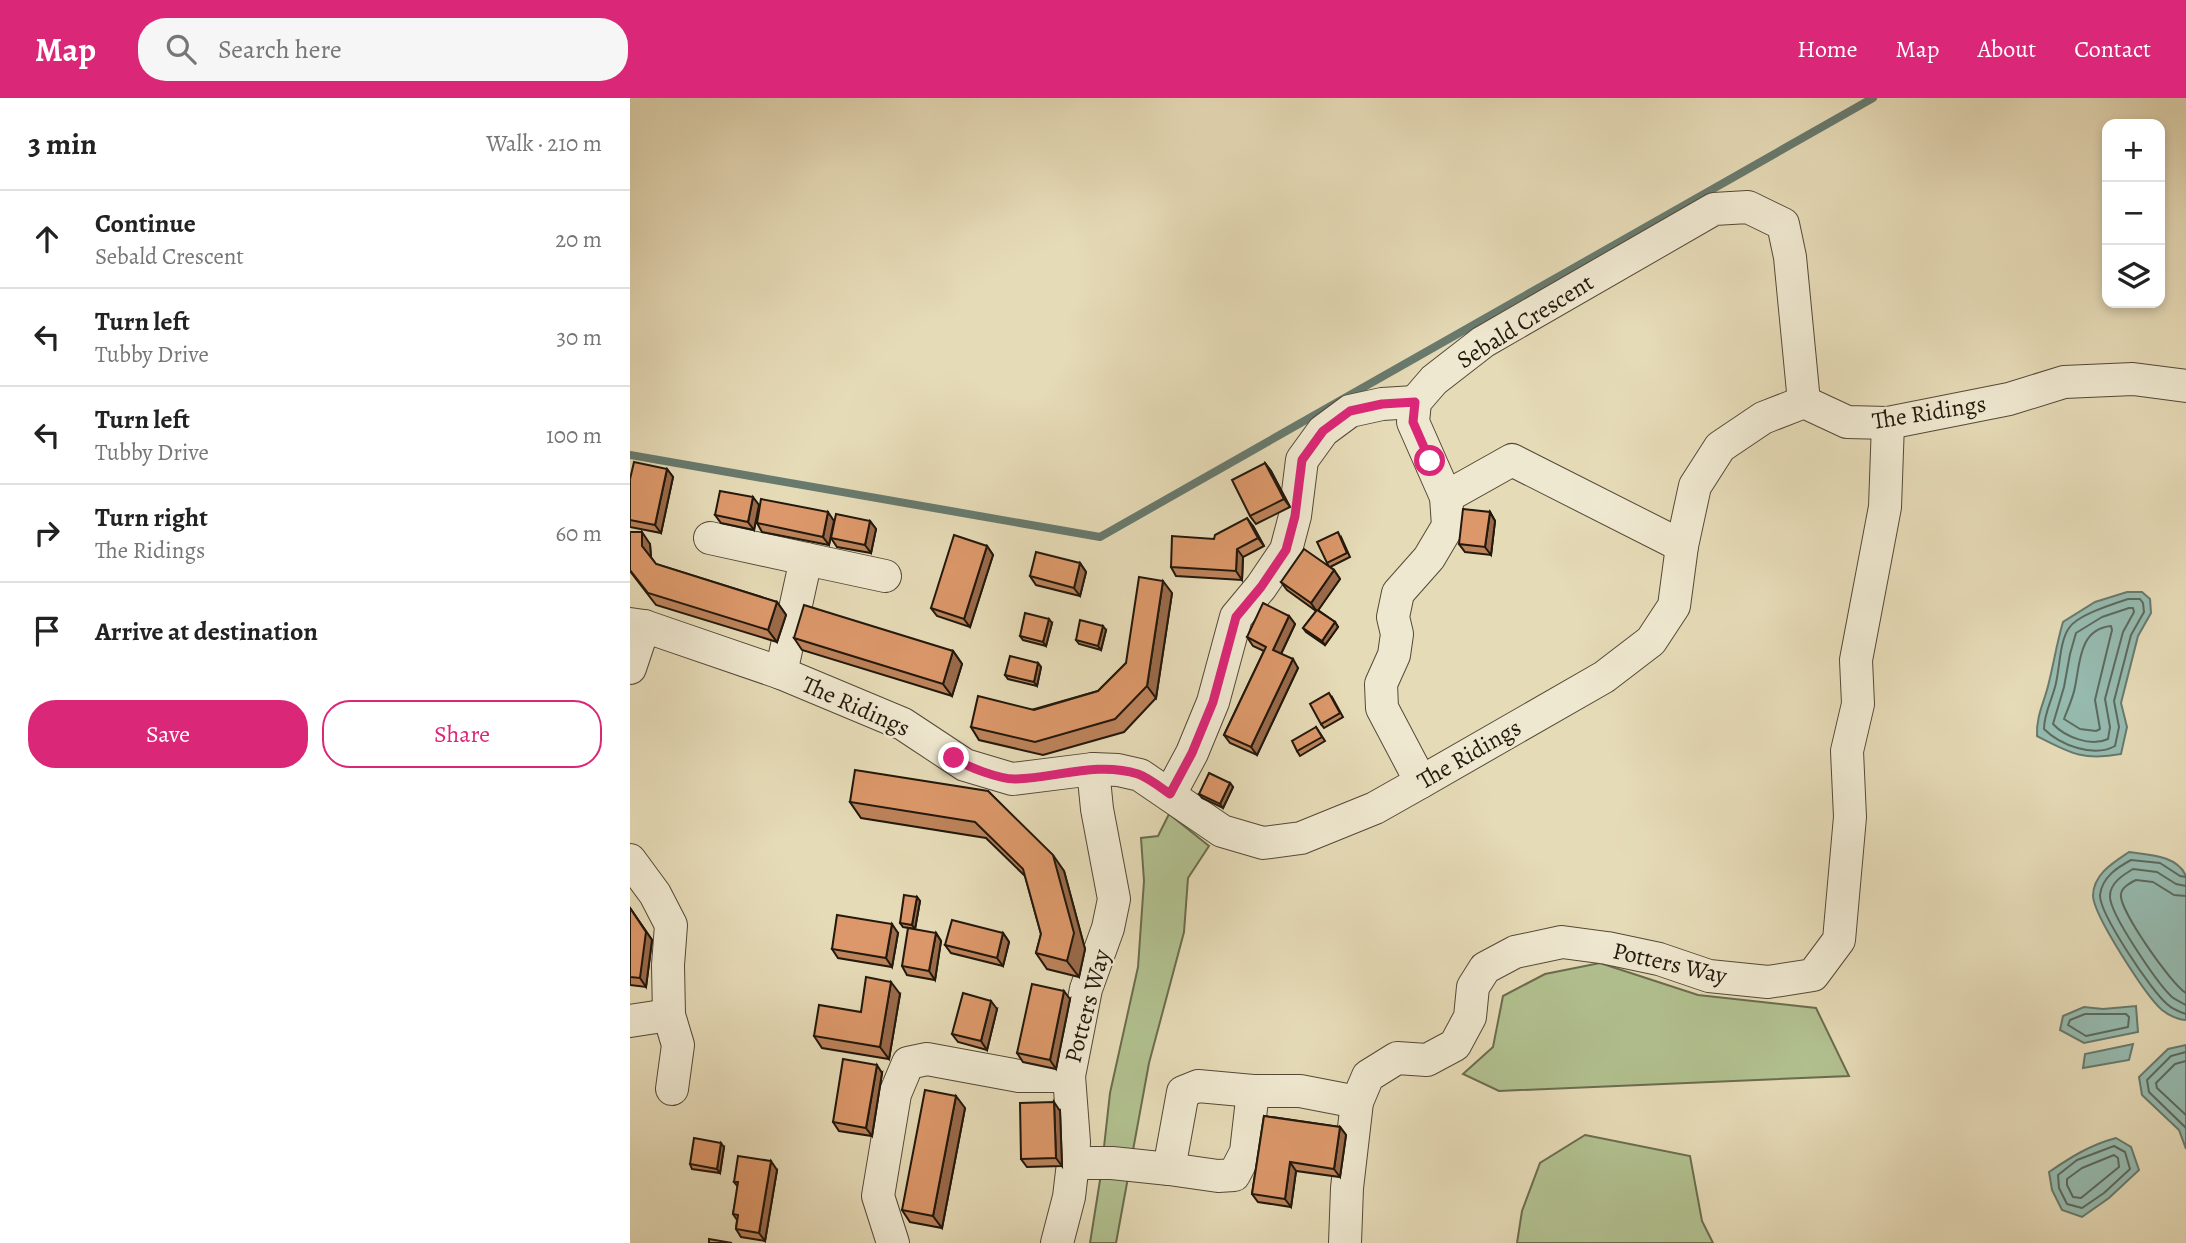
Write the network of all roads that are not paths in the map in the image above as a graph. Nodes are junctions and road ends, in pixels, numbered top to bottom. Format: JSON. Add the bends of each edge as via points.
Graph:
{"nodes":[{"id":1,"x":2186,"y":386,"type":"edge"},
{"id":2,"x":1415,"y":402,"type":"junction"},
{"id":3,"x":1804,"y":402,"type":"junction"},
{"id":4,"x":1888,"y":424,"type":"junction"},
{"id":5,"x":1446,"y":497,"type":"junction"},
{"id":6,"x":710,"y":538,"type":"dead end"},
{"id":7,"x":1682,"y":546,"type":"junction"},
{"id":8,"x":806,"y":559,"type":"junction"},
{"id":9,"x":885,"y":576,"type":"dead end"},
{"id":10,"x":637,"y":625,"type":"edge"},
{"id":11,"x":630,"y":668,"type":"edge"},
{"id":12,"x":780,"y":673,"type":"junction"},
{"id":13,"x":1093,"y":769,"type":"junction"},
{"id":14,"x":1421,"y":782,"type":"junction"},
{"id":15,"x":1170,"y":794,"type":"junction"},
{"id":16,"x":630,"y":860,"type":"edge"},
{"id":17,"x":669,"y":1015,"type":"junction"},
{"id":18,"x":630,"y":1021,"type":"edge"},
{"id":19,"x":1069,"y":1076,"type":"junction"},
{"id":20,"x":672,"y":1088,"type":"dead end"},
{"id":21,"x":1253,"y":1091,"type":"junction"},
{"id":22,"x":1357,"y":1101,"type":"junction"},
{"id":23,"x":1073,"y":1163,"type":"junction"},
{"id":24,"x":1169,"y":1169,"type":"junction"},
{"id":25,"x":893,"y":1243,"type":"edge"},
{"id":26,"x":1057,"y":1243,"type":"edge"},
{"id":27,"x":1345,"y":1243,"type":"edge"}],
"edges":[{"from":1,"to":4,"type":"street","name":"The Ridings","via":[[2133,379],[2064,382],[2009,399]]},
{"from":2,"to":3,"type":"street","name":"Sebald Crescent","via":[[1434,380],[1483,342],[1714,209],[1748,207],[1783,224]]},
{"from":2,"to":5,"type":"street","via":[[1413,422]]},
{"from":2,"to":15,"type":"street","via":[[1350,411],[1323,431],[1302,460],[1286,550],[1236,617],[1213,702]]},
{"from":3,"to":4,"type":"street","name":"The Ridings","via":[[1847,422]]},
{"from":3,"to":7,"type":"street","name":"The Ridings","via":[[1763,418],[1720,447],[1695,486]]},
{"from":4,"to":22,"type":"street","name":"Potters Way","via":[[1885,506],[1858,646],[1858,704],[1847,751],[1850,817],[1839,940],[1813,975],[1768,982],[1709,976],[1659,960],[1562,942],[1515,952],[1485,968],[1474,987],[1470,1017],[1455,1045],[1427,1060],[1397,1058],[1368,1076]]},
{"from":5,"to":7,"type":"street","via":[[1512,460]]},
{"from":5,"to":14,"type":"street","via":[[1448,526],[1429,558],[1398,593],[1394,655],[1381,684],[1382,708]]},
{"from":6,"to":8,"type":"street"},
{"from":7,"to":14,"type":"street","name":"The Ridings","via":[[1674,606],[1651,641],[1604,677]]},
{"from":8,"to":9,"type":"street"},
{"from":8,"to":12,"type":"street"},
{"from":10,"to":11,"type":"street"},
{"from":10,"to":12,"type":"street","name":"The Ridings"},
{"from":12,"to":13,"type":"street","name":"The Ridings","via":[[903,724],[965,765],[1012,779]]},
{"from":13,"to":15,"type":"street","name":"The Ridings","via":[[1140,775]]},
{"from":13,"to":19,"type":"street","name":"Potters Way","via":[[1114,899],[1086,989]]},
{"from":14,"to":15,"type":"street","name":"The Ridings","via":[[1376,808],[1301,838],[1263,843],[1222,831]]},
{"from":16,"to":17,"type":"street","via":[[671,925]]},
{"from":17,"to":18,"type":"street"},
{"from":17,"to":20,"type":"street","via":[[678,1045]]},
{"from":19,"to":23,"type":"street","name":"Potters Way"},
{"from":19,"to":25,"type":"street","via":[[1019,1076],[927,1059],[908,1063],[895,1094],[878,1196]]},
{"from":21,"to":22,"type":"street","via":[[1300,1091]]},
{"from":21,"to":24,"type":"street","via":[[1198,1086],[1183,1092]]},
{"from":21,"to":24,"type":"street","via":[[1246,1152],[1234,1175]]},
{"from":22,"to":27,"type":"street","name":"Potters Way"},
{"from":23,"to":24,"type":"street"},
{"from":23,"to":26,"type":"street","name":"Potters Way"}]}
